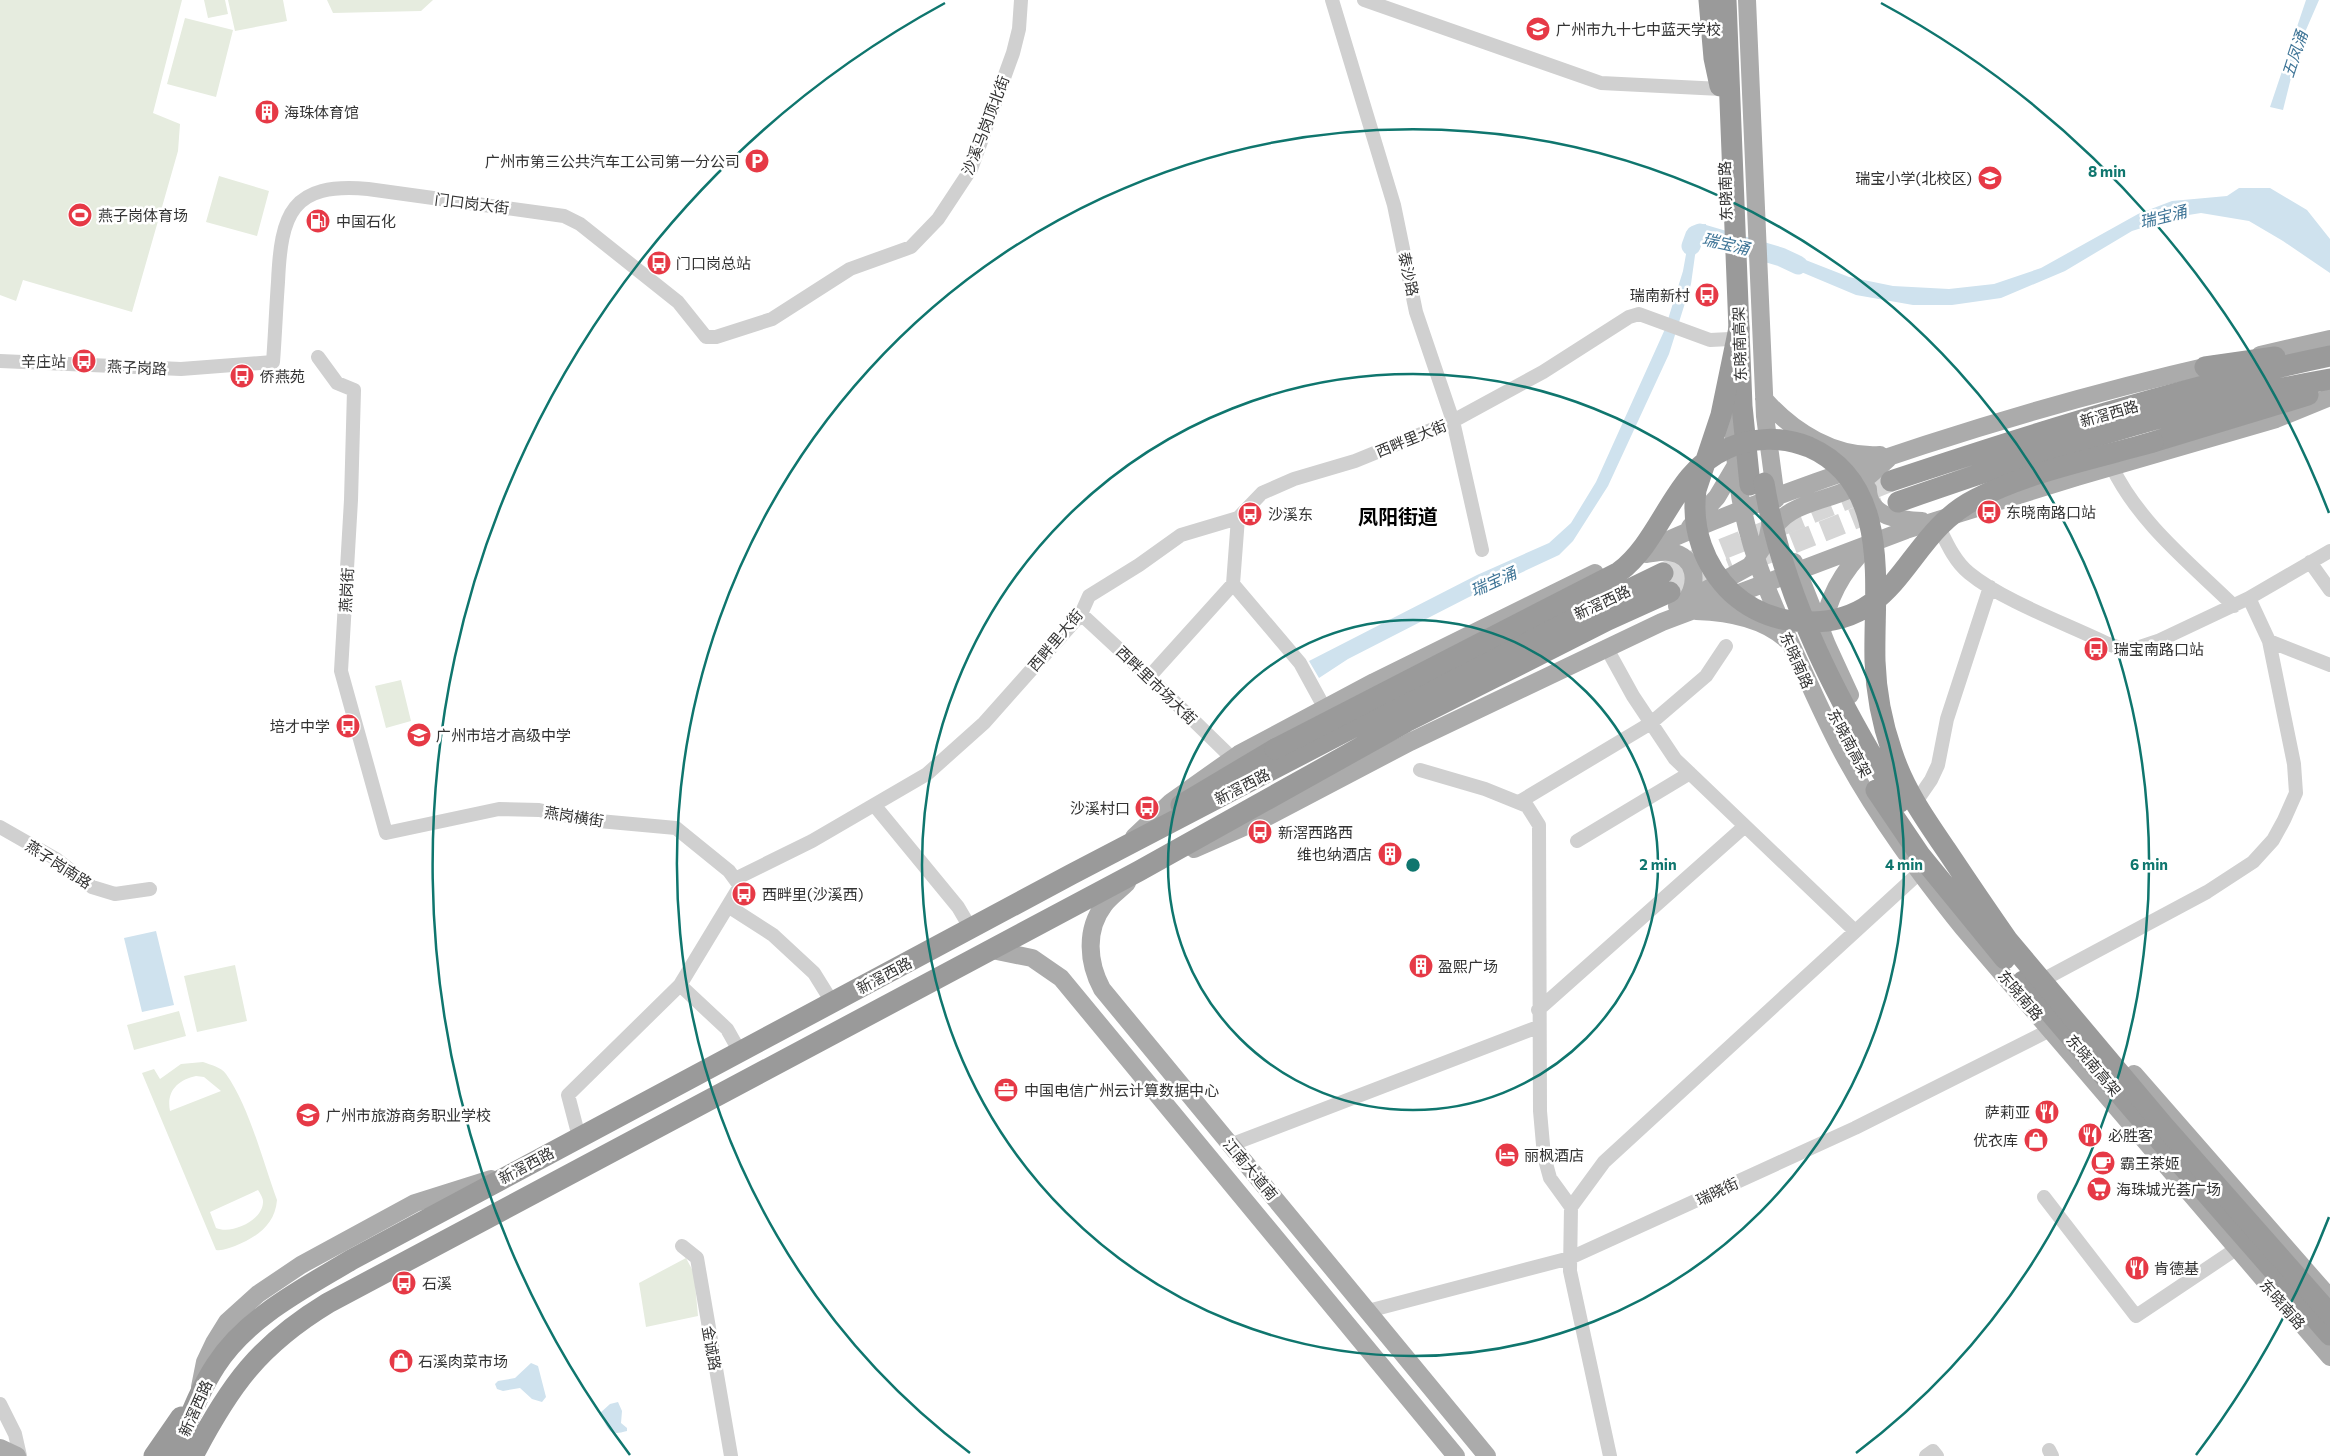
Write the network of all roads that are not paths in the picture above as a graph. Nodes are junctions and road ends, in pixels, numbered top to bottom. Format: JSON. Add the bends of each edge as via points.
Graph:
{"nodes":[{"id":1,"x":1021,"y":0,"type":"edge"},
{"id":2,"x":1332,"y":0,"type":"edge"},
{"id":3,"x":1364,"y":0,"type":"edge"},
{"id":4,"x":1709,"y":0,"type":"edge"},
{"id":5,"x":1718,"y":0,"type":"edge"},
{"id":6,"x":1726,"y":0,"type":"edge"},
{"id":7,"x":1740,"y":0,"type":"edge"},
{"id":8,"x":1746,"y":0,"type":"edge"},
{"id":9,"x":1721,"y":89,"type":"junction"},
{"id":10,"x":764,"y":321,"type":"joint"},
{"id":11,"x":1734,"y":334,"type":"junction"},
{"id":12,"x":2330,"y":340,"type":"edge"},
{"id":13,"x":2330,"y":351,"type":"edge"},
{"id":14,"x":2299,"y":354,"type":"junction"},
{"id":15,"x":2330,"y":356,"type":"edge"},
{"id":16,"x":318,"y":357,"type":"dead end"},
{"id":17,"x":0,"y":361,"type":"edge"},
{"id":18,"x":273,"y":362,"type":"joint"},
{"id":19,"x":2205,"y":367,"type":"junction"},
{"id":20,"x":2248,"y":375,"type":"junction"},
{"id":21,"x":2330,"y":379,"type":"edge"},
{"id":22,"x":2330,"y":387,"type":"edge"},
{"id":23,"x":2330,"y":397,"type":"edge"},
{"id":24,"x":1764,"y":399,"type":"junction"},
{"id":25,"x":1453,"y":420,"type":"junction"},
{"id":26,"x":1893,"y":454,"type":"junction"},
{"id":27,"x":1736,"y":465,"type":"junction"},
{"id":28,"x":2112,"y":466,"type":"junction"},
{"id":29,"x":1871,"y":475,"type":"junction"},
{"id":30,"x":1892,"y":481,"type":"tunnel mouth"},
{"id":31,"x":1776,"y":497,"type":"junction"},
{"id":32,"x":1898,"y":502,"type":"tunnel mouth"},
{"id":33,"x":1743,"y":509,"type":"junction"},
{"id":34,"x":1238,"y":518,"type":"junction"},
{"id":35,"x":1781,"y":519,"type":"junction"},
{"id":36,"x":1936,"y":521,"type":"junction"},
{"id":37,"x":1685,"y":533,"type":"junction"},
{"id":38,"x":1870,"y":544,"type":"junction"},
{"id":39,"x":1482,"y":550,"type":"dead end"},
{"id":40,"x":2330,"y":551,"type":"edge"},
{"id":41,"x":1631,"y":556,"type":"junction"},
{"id":42,"x":1756,"y":559,"type":"junction"},
{"id":43,"x":2310,"y":562,"type":"junction"},
{"id":44,"x":1797,"y":572,"type":"junction"},
{"id":45,"x":1764,"y":583,"type":"junction"},
{"id":46,"x":1233,"y":584,"type":"junction"},
{"id":47,"x":1990,"y":586,"type":"junction"},
{"id":48,"x":2330,"y":590,"type":"edge"},
{"id":49,"x":1678,"y":595,"type":"junction"},
{"id":50,"x":2249,"y":598,"type":"junction"},
{"id":51,"x":2234,"y":606,"type":"junction"},
{"id":52,"x":1080,"y":614,"type":"junction"},
{"id":53,"x":1822,"y":633,"type":"junction"},
{"id":54,"x":2269,"y":641,"type":"junction"},
{"id":55,"x":1790,"y":643,"type":"junction"},
{"id":56,"x":1726,"y":646,"type":"dead end"},
{"id":57,"x":1606,"y":647,"type":"junction"},
{"id":58,"x":2330,"y":665,"type":"edge"},
{"id":59,"x":1150,"y":677,"type":"junction"},
{"id":60,"x":1324,"y":707,"type":"junction"},
{"id":61,"x":1651,"y":723,"type":"junction"},
{"id":62,"x":1232,"y":758,"type":"junction"},
{"id":63,"x":1420,"y":770,"type":"dead end"},
{"id":64,"x":1690,"y":773,"type":"junction"},
{"id":65,"x":1519,"y":802,"type":"junction"},
{"id":66,"x":875,"y":806,"type":"junction"},
{"id":67,"x":1913,"y":806,"type":"junction"},
{"id":68,"x":1745,"y":826,"type":"junction"},
{"id":69,"x":0,"y":827,"type":"edge"},
{"id":70,"x":386,"y":833,"type":"joint"},
{"id":71,"x":1577,"y":841,"type":"dead end"},
{"id":72,"x":1120,"y":849,"type":"junction"},
{"id":73,"x":1139,"y":871,"type":"junction"},
{"id":74,"x":1919,"y":873,"type":"junction"},
{"id":75,"x":738,"y":883,"type":"junction"},
{"id":76,"x":150,"y":889,"type":"dead end"},
{"id":77,"x":728,"y":906,"type":"junction"},
{"id":78,"x":971,"y":929,"type":"junction"},
{"id":79,"x":1855,"y":931,"type":"junction"},
{"id":80,"x":2008,"y":942,"type":"junction"},
{"id":81,"x":992,"y":950,"type":"junction"},
{"id":82,"x":2050,"y":976,"type":"junction"},
{"id":83,"x":680,"y":985,"type":"junction"},
{"id":84,"x":832,"y":1002,"type":"junction"},
{"id":85,"x":1538,"y":1010,"type":"junction"},
{"id":86,"x":1538,"y":1027,"type":"junction"},
{"id":87,"x":2050,"y":1030,"type":"junction"},
{"id":88,"x":740,"y":1052,"type":"junction"},
{"id":89,"x":579,"y":1137,"type":"junction"},
{"id":90,"x":1230,"y":1145,"type":"junction"},
{"id":91,"x":510,"y":1173,"type":"junction"},
{"id":92,"x":2044,"y":1197,"type":"dead end"},
{"id":93,"x":1571,"y":1207,"type":"junction"},
{"id":94,"x":682,"y":1246,"type":"dead end"},
{"id":95,"x":2236,"y":1249,"type":"junction"},
{"id":96,"x":1570,"y":1258,"type":"junction"},
{"id":97,"x":2330,"y":1298,"type":"edge"},
{"id":98,"x":1368,"y":1311,"type":"junction"},
{"id":99,"x":267,"y":1313,"type":"junction"},
{"id":100,"x":2330,"y":1314,"type":"edge"},
{"id":101,"x":282,"y":1334,"type":"junction"},
{"id":102,"x":2330,"y":1335,"type":"edge"},
{"id":103,"x":2330,"y":1357,"type":"edge"},
{"id":104,"x":197,"y":1398,"type":"junction"},
{"id":105,"x":0,"y":1404,"type":"edge"},
{"id":106,"x":0,"y":1448,"type":"edge"},
{"id":107,"x":18,"y":1456,"type":"edge"},
{"id":108,"x":154,"y":1456,"type":"edge"},
{"id":109,"x":174,"y":1456,"type":"edge"},
{"id":110,"x":194,"y":1456,"type":"edge"},
{"id":111,"x":731,"y":1456,"type":"edge"},
{"id":112,"x":1456,"y":1456,"type":"edge"},
{"id":113,"x":1487,"y":1456,"type":"edge"},
{"id":114,"x":1610,"y":1456,"type":"edge"}],
"edges":[{"from":1,"to":10,"type":"street","name":"沙溪马岗顶北街","via":[[1019,29],[1012,53],[971,169],[938,219],[911,247],[850,269]]},
{"from":2,"to":25,"type":"street","name":"泰沙路","via":[[1394,206],[1416,312]]},
{"from":3,"to":9,"type":"street","via":[[1601,83]]},
{"from":4,"to":9,"type":"highway","via":[[1714,58]]},
{"from":5,"to":9,"type":"main road","name":"东晓南路"},
{"from":6,"to":11,"type":"highway","name":"东晓南高架"},
{"from":7,"to":80,"type":"highway","name":"东晓南高架","bridge":true,"via":[[1757,432],[1768,508],[1780,555],[1812,638],[1878,765],[1938,855]]},
{"from":8,"to":24,"type":"main road","name":"东晓南路"},
{"from":9,"to":11,"type":"main road","name":"东晓南路"},
{"from":10,"to":18,"type":"street","name":"门口岗大街","via":[[716,337],[706,337],[678,302],[585,228],[564,216],[335,187],[318,191],[303,201],[294,208],[284,226],[279,254]]},
{"from":11,"to":22,"type":"highway","bridge":true,"via":[[1721,415],[1696,490],[1697,530],[1707,560],[1724,585],[1757,610],[1783,619],[1816,622],[1846,616],[1870,605],[1892,586],[1937,528],[1961,507],[1976,499],[2018,482],[2270,408]]},
{"from":11,"to":25,"type":"street","name":"西畔里大街","via":[[1710,340],[1639,314],[1629,317],[1543,372]]},
{"from":11,"to":27,"type":"main road","name":"东晓南路"},
{"from":11,"to":102,"type":"highway","name":"东晓南高架","bridge":true,"via":[[1745,449],[1753,505],[1766,559],[1803,650],[1873,785],[1915,848],[1976,924]]},
{"from":12,"to":14,"type":"highway"},
{"from":12,"to":19,"type":"main road"},
{"from":13,"to":14,"type":"highway"},
{"from":14,"to":19,"type":"highway"},
{"from":14,"to":20,"type":"highway"},
{"from":15,"to":20,"type":"highway","name":"新滘西路"},
{"from":16,"to":70,"type":"street","name":"燕岗街","via":[[337,382],[354,390],[341,671]]},
{"from":17,"to":18,"type":"street","name":"燕子岗路","via":[[181,369]]},
{"from":19,"to":26,"type":"main road","via":[[2103,392]]},
{"from":20,"to":30,"type":"highway","name":"新滘西路","via":[[2056,428]]},
{"from":21,"to":32,"type":"highway","name":"新滘西路","via":[[2096,436]]},
{"from":23,"to":28,"type":"main road","via":[[2276,419]]},
{"from":24,"to":26,"type":"main road","via":[[1781,418],[1822,443],[1859,455]]},
{"from":24,"to":31,"type":"main road","name":"东晓南路"},
{"from":25,"to":34,"type":"street","name":"西畔里大街","via":[[1355,461],[1294,479],[1262,493]]},
{"from":25,"to":39,"type":"street","name":"泰沙路"},
{"from":26,"to":29,"type":"main road"},
{"from":26,"to":31,"type":"main road"},
{"from":27,"to":33,"type":"main road","name":"东晓南路"},
{"from":27,"to":37,"type":"main road","via":[[1717,497]]},
{"from":28,"to":36,"type":"main road"},
{"from":28,"to":51,"type":"street","via":[[2140,513]]},
{"from":29,"to":35,"type":"main road","via":[[1847,490],[1794,510]]},
{"from":29,"to":36,"type":"main road","via":[[1868,494],[1878,511],[1896,519]]},
{"from":31,"to":33,"type":"main road"},
{"from":31,"to":35,"type":"main road","name":"东晓南路"},
{"from":31,"to":42,"type":"main road","via":[[1767,541]]},
{"from":33,"to":37,"type":"main road"},
{"from":33,"to":42,"type":"main road","name":"东晓南路"},
{"from":34,"to":46,"type":"street"},
{"from":34,"to":52,"type":"street","name":"西畔里大街","via":[[1181,535],[1089,596]]},
{"from":35,"to":44,"type":"main road","name":"东晓南路"},
{"from":35,"to":45,"type":"main road","via":[[1774,526]]},
{"from":36,"to":38,"type":"main road"},
{"from":36,"to":47,"type":"street","via":[[1953,554],[1968,572]]},
{"from":37,"to":41,"type":"main road"},
{"from":38,"to":44,"type":"main road"},
{"from":38,"to":53,"type":"main road","via":[[1840,579],[1828,603]]},
{"from":40,"to":43,"type":"street"},
{"from":41,"to":49,"type":"main road","via":[[1672,552],[1685,558],[1694,576],[1693,592]]},
{"from":41,"to":60,"type":"main road"},
{"from":42,"to":45,"type":"main road","name":"东晓南路"},
{"from":42,"to":49,"type":"main road","via":[[1733,576]]},
{"from":43,"to":48,"type":"street"},
{"from":43,"to":50,"type":"street"},
{"from":44,"to":45,"type":"main road"},
{"from":44,"to":53,"type":"main road","name":"东晓南路"},
{"from":45,"to":49,"type":"main road"},
{"from":45,"to":55,"type":"main road","name":"东晓南路"},
{"from":46,"to":59,"type":"street"},
{"from":46,"to":60,"type":"street","via":[[1300,664]]},
{"from":47,"to":51,"type":"street","via":[[2124,649],[2158,641]]},
{"from":47,"to":67,"type":"street","via":[[1947,719],[1938,765]]},
{"from":49,"to":55,"type":"main road","via":[[1715,612],[1748,619],[1773,629]]},
{"from":49,"to":57,"type":"main road"},
{"from":49,"to":72,"type":"highway","name":"新滘西路","via":[[1468,667]]},
{"from":49,"to":73,"type":"highway","name":"新滘西路","via":[[1591,628],[1406,722]]},
{"from":50,"to":51,"type":"street"},
{"from":50,"to":54,"type":"street"},
{"from":52,"to":59,"type":"street","name":"西畔里市场大街"},
{"from":52,"to":66,"type":"street","name":"西畔里大街","via":[[984,723],[927,774]]},
{"from":53,"to":55,"type":"main road","via":[[1805,630],[1793,637]]},
{"from":53,"to":67,"type":"main road","name":"东晓南路","via":[[1863,720]]},
{"from":54,"to":58,"type":"street"},
{"from":54,"to":82,"type":"street","via":[[2294,764],[2296,793],[2273,840],[2253,862],[2207,892]]},
{"from":55,"to":74,"type":"main road","name":"东晓南路","via":[[1847,761]]},
{"from":56,"to":61,"type":"street","via":[[1706,676]]},
{"from":57,"to":61,"type":"street"},
{"from":57,"to":73,"type":"main road","via":[[1410,742],[1256,822]]},
{"from":59,"to":62,"type":"street","name":"西畔里市场大街"},
{"from":60,"to":62,"type":"main road"},
{"from":61,"to":64,"type":"street","via":[[1675,759]]},
{"from":61,"to":65,"type":"street"},
{"from":62,"to":72,"type":"main road","via":[[1171,802]]},
{"from":63,"to":65,"type":"street"},
{"from":64,"to":68,"type":"street"},
{"from":64,"to":71,"type":"street"},
{"from":65,"to":85,"type":"street","via":[[1527,806],[1539,825]]},
{"from":66,"to":75,"type":"street","name":"西畔里大街"},
{"from":66,"to":78,"type":"street","via":[[958,907]]},
{"from":67,"to":82,"type":"main road","name":"东晓南路","via":[[1974,887]]},
{"from":68,"to":79,"type":"street"},
{"from":68,"to":85,"type":"street"},
{"from":69,"to":76,"type":"street","name":"燕子岗南路","via":[[56,859],[92,887],[115,894]]},
{"from":70,"to":75,"type":"street","name":"燕岗横街","via":[[499,810],[539,810],[588,820],[676,828]]},
{"from":72,"to":78,"type":"highway","name":"新滘西路"},
{"from":72,"to":80,"type":"highway","bridge":true,"via":[[1188,800],[1275,749],[1619,572],[1647,544],[1686,480],[1713,456],[1749,441],[1775,439],[1792,441],[1828,458],[1848,478],[1862,500],[1875,554],[1878,697],[1893,757],[1915,803]]},
{"from":73,"to":81,"type":"highway","name":"新滘西路"},
{"from":73,"to":90,"type":"main road","name":"江南大道南","via":[[1105,904],[1093,923],[1091,964],[1094,975]]},
{"from":74,"to":79,"type":"street"},
{"from":74,"to":87,"type":"main road","name":"东晓南路"},
{"from":75,"to":77,"type":"street"},
{"from":77,"to":83,"type":"street"},
{"from":77,"to":84,"type":"street","via":[[772,935],[814,973]]},
{"from":78,"to":84,"type":"highway","name":"新滘西路"},
{"from":79,"to":93,"type":"street","via":[[1604,1162]]},
{"from":80,"to":100,"type":"highway","name":"东晓南高架","bridge":true},
{"from":81,"to":101,"type":"highway","name":"新滘西路","via":[[373,1278]]},
{"from":81,"to":112,"type":"main road","name":"江南大道南","via":[[1032,958],[1061,978]]},
{"from":82,"to":97,"type":"main road","name":"东晓南路"},
{"from":83,"to":88,"type":"street","via":[[727,1029]]},
{"from":83,"to":89,"type":"street","via":[[568,1095]]},
{"from":84,"to":88,"type":"highway","name":"新滘西路"},
{"from":85,"to":86,"type":"street"},
{"from":86,"to":90,"type":"street"},
{"from":86,"to":93,"type":"street","via":[[1544,1156],[1550,1178]]},
{"from":87,"to":95,"type":"main road","name":"东晓南路"},
{"from":87,"to":96,"type":"street","name":"瑞晓街","via":[[1855,1128]]},
{"from":88,"to":89,"type":"highway","name":"新滘西路"},
{"from":89,"to":91,"type":"highway","name":"新滘西路"},
{"from":90,"to":98,"type":"main road","name":"江南大道南"},
{"from":91,"to":99,"type":"highway","name":"新滘西路","via":[[351,1260]]},
{"from":91,"to":104,"type":"main road","via":[[415,1203],[301,1265],[258,1294],[227,1322],[214,1343],[205,1362]]},
{"from":92,"to":95,"type":"street","via":[[2136,1316]]},
{"from":93,"to":96,"type":"street"},
{"from":94,"to":111,"type":"street","name":"金诚路","via":[[696,1258]]},
{"from":95,"to":103,"type":"main road","name":"东晓南路"},
{"from":96,"to":98,"type":"street","name":"瑞晓街"},
{"from":96,"to":114,"type":"street","via":[[1570,1271]]},
{"from":98,"to":113,"type":"main road","name":"江南大道南"},
{"from":99,"to":101,"type":"street"},
{"from":99,"to":104,"type":"highway","name":"新滘西路","via":[[216,1364]]},
{"from":101,"to":110,"type":"highway","name":"新滘西路","via":[[242,1374]]},
{"from":104,"to":108,"type":"highway"},
{"from":104,"to":109,"type":"highway","name":"新滘西路"},
{"from":105,"to":107,"type":"street","via":[[15,1434]]},
{"from":106,"to":107,"type":"main road"}]}
